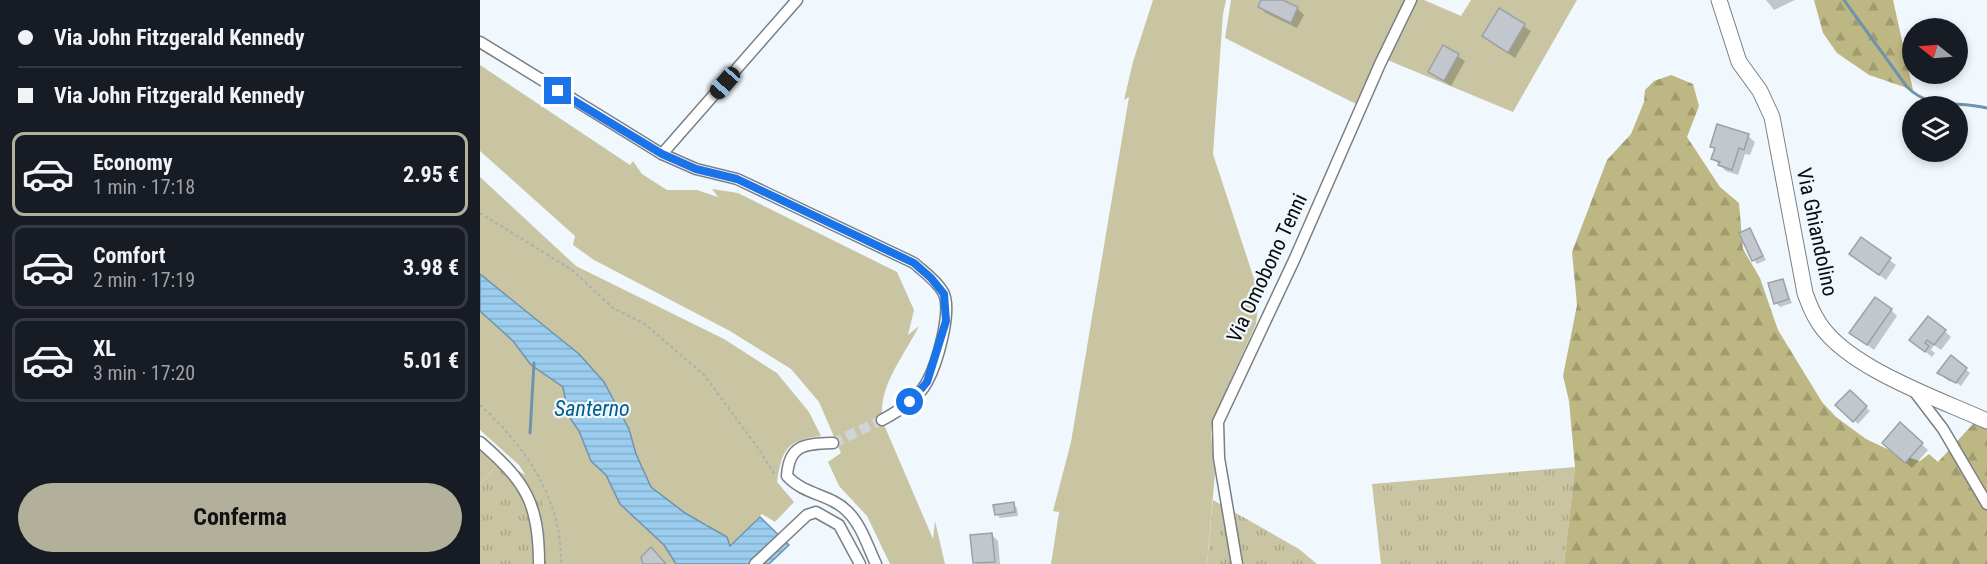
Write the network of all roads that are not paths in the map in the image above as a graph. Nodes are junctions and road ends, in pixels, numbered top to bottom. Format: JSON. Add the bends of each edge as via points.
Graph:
{"nodes":[{"id":1,"x":796,"y":0,"type":"edge"},
{"id":2,"x":1412,"y":0,"type":"edge"},
{"id":3,"x":1719,"y":0,"type":"edge"},
{"id":4,"x":480,"y":42,"type":"edge"},
{"id":5,"x":662,"y":154,"type":"junction"},
{"id":6,"x":1911,"y":388,"type":"junction"},
{"id":7,"x":882,"y":420,"type":"tunnel mouth"},
{"id":8,"x":1987,"y":421,"type":"edge"},
{"id":9,"x":480,"y":442,"type":"edge"},
{"id":10,"x":833,"y":443,"type":"tunnel mouth"},
{"id":11,"x":1987,"y":504,"type":"edge"},
{"id":12,"x":539,"y":564,"type":"edge"},
{"id":13,"x":755,"y":564,"type":"edge"},
{"id":14,"x":860,"y":564,"type":"edge"},
{"id":15,"x":876,"y":564,"type":"edge"},
{"id":16,"x":1237,"y":564,"type":"edge"}],
"edges":[{"from":1,"to":5,"type":"street"},
{"from":2,"to":16,"type":"street","name":"Via Omobono Tenni","via":[[1218,422],[1219,458]]},
{"from":3,"to":6,"type":"street","name":"Via Ghiandolino","via":[[1739,62],[1760,91],[1772,117],[1805,293],[1816,320],[1862,362]]},
{"from":4,"to":5,"type":"street"},
{"from":5,"to":7,"type":"street","via":[[696,169],[737,179],[914,263],[931,278],[944,294],[946,321],[936,357],[927,382],[901,409]]},
{"from":6,"to":8,"type":"street","name":"Via Ghiandolino"},
{"from":6,"to":11,"type":"street","via":[[1943,429]]},
{"from":9,"to":12,"type":"street","via":[[518,479],[533,504]]},
{"from":10,"to":15,"type":"street","via":[[797,448],[789,457],[787,476],[801,490],[847,510]]},
{"from":13,"to":14,"type":"street","via":[[807,515],[816,512],[839,525]]}]}
